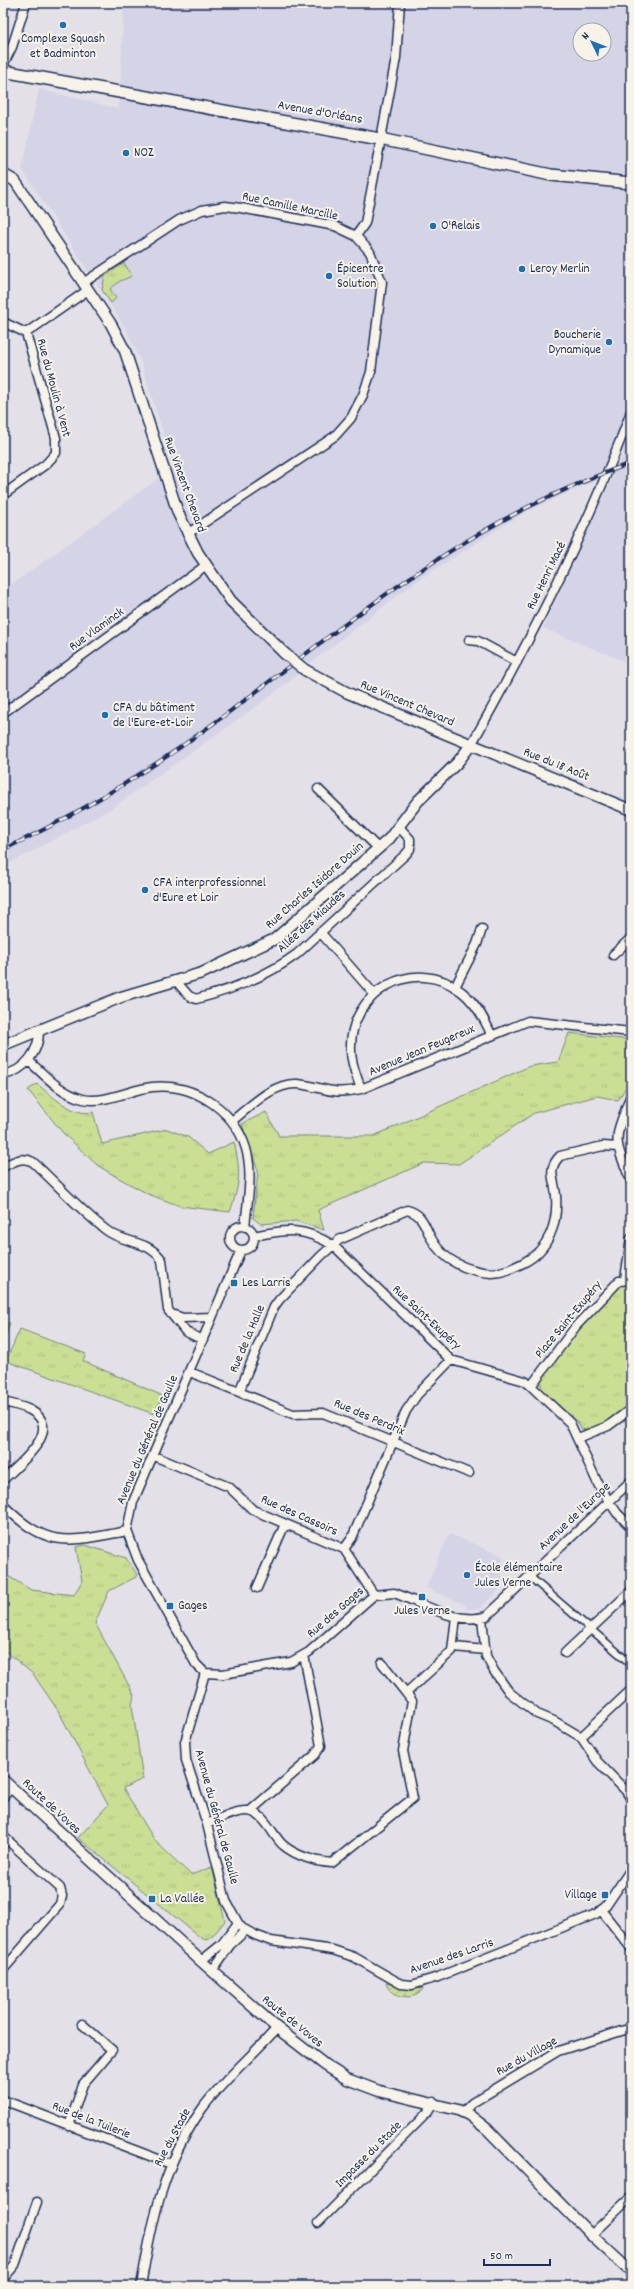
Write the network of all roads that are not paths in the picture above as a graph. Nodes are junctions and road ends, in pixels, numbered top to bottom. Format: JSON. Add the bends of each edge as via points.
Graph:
{"nodes":[{"id":1,"x":26,"y":3,"type":"edge"},
{"id":2,"x":400,"y":3,"type":"edge"},
{"id":3,"x":3,"y":65,"type":"edge"},
{"id":4,"x":3,"y":71,"type":"edge"},
{"id":5,"x":380,"y":139,"type":"junction"},
{"id":6,"x":3,"y":174,"type":"edge"},
{"id":7,"x":631,"y":183,"type":"edge"},
{"id":8,"x":356,"y":236,"type":"junction"},
{"id":9,"x":86,"y":286,"type":"junction"},
{"id":10,"x":3,"y":322,"type":"edge"},
{"id":11,"x":26,"y":333,"type":"junction"},
{"id":12,"x":631,"y":412,"type":"edge"},
{"id":13,"x":3,"y":495,"type":"edge"},
{"id":14,"x":187,"y":534,"type":"junction"},
{"id":15,"x":205,"y":566,"type":"junction"},
{"id":16,"x":470,"y":637,"type":"dead end"},
{"id":17,"x":517,"y":662,"type":"junction"},
{"id":18,"x":3,"y":713,"type":"edge"},
{"id":19,"x":471,"y":745,"type":"junction"},
{"id":20,"x":318,"y":789,"type":"dead end"},
{"id":21,"x":631,"y":810,"type":"edge"},
{"id":22,"x":399,"y":827,"type":"junction"},
{"id":23,"x":379,"y":849,"type":"junction"},
{"id":24,"x":482,"y":929,"type":"dead end"},
{"id":25,"x":320,"y":932,"type":"junction"},
{"id":26,"x":631,"y":938,"type":"edge"},
{"id":27,"x":613,"y":955,"type":"dead end"},
{"id":28,"x":176,"y":981,"type":"junction"},
{"id":29,"x":455,"y":987,"type":"junction"},
{"id":30,"x":374,"y":994,"type":"junction"},
{"id":31,"x":39,"y":1029,"type":"junction"},
{"id":32,"x":631,"y":1032,"type":"edge"},
{"id":33,"x":491,"y":1034,"type":"junction"},
{"id":34,"x":3,"y":1045,"type":"edge"},
{"id":35,"x":29,"y":1061,"type":"junction"},
{"id":36,"x":3,"y":1075,"type":"edge"},
{"id":37,"x":361,"y":1089,"type":"junction"},
{"id":38,"x":631,"y":1095,"type":"edge"},
{"id":39,"x":232,"y":1121,"type":"junction"},
{"id":40,"x":617,"y":1147,"type":"junction"},
{"id":41,"x":3,"y":1167,"type":"edge"},
{"id":42,"x":631,"y":1181,"type":"edge"},
{"id":43,"x":245,"y":1227,"type":"junction"},
{"id":44,"x":254,"y":1236,"type":"junction"},
{"id":45,"x":631,"y":1238,"type":"edge"},
{"id":46,"x":334,"y":1246,"type":"junction"},
{"id":47,"x":241,"y":1250,"type":"junction"},
{"id":48,"x":628,"y":1280,"type":"edge"},
{"id":49,"x":171,"y":1314,"type":"junction"},
{"id":50,"x":212,"y":1317,"type":"junction"},
{"id":51,"x":203,"y":1340,"type":"junction"},
{"id":52,"x":451,"y":1360,"type":"junction"},
{"id":53,"x":190,"y":1372,"type":"junction"},
{"id":54,"x":531,"y":1386,"type":"junction"},
{"id":55,"x":239,"y":1392,"type":"junction"},
{"id":56,"x":3,"y":1402,"type":"edge"},
{"id":57,"x":631,"y":1409,"type":"edge"},
{"id":58,"x":578,"y":1438,"type":"junction"},
{"id":59,"x":393,"y":1442,"type":"junction"},
{"id":60,"x":154,"y":1456,"type":"junction"},
{"id":61,"x":470,"y":1473,"type":"dead end"},
{"id":62,"x":3,"y":1480,"type":"edge"},
{"id":63,"x":631,"y":1481,"type":"edge"},
{"id":64,"x":610,"y":1501,"type":"junction"},
{"id":65,"x":3,"y":1505,"type":"edge"},
{"id":66,"x":285,"y":1524,"type":"junction"},
{"id":67,"x":631,"y":1527,"type":"edge"},
{"id":68,"x":126,"y":1530,"type":"junction"},
{"id":69,"x":344,"y":1549,"type":"junction"},
{"id":70,"x":529,"y":1576,"type":"junction"},
{"id":71,"x":257,"y":1588,"type":"dead end"},
{"id":72,"x":631,"y":1591,"type":"edge"},
{"id":73,"x":374,"y":1595,"type":"junction"},
{"id":74,"x":456,"y":1617,"type":"junction"},
{"id":75,"x":482,"y":1618,"type":"junction"},
{"id":76,"x":591,"y":1629,"type":"junction"},
{"id":77,"x":454,"y":1647,"type":"junction"},
{"id":78,"x":486,"y":1650,"type":"junction"},
{"id":79,"x":565,"y":1653,"type":"dead end"},
{"id":80,"x":304,"y":1655,"type":"junction"},
{"id":81,"x":382,"y":1663,"type":"dead end"},
{"id":82,"x":631,"y":1664,"type":"edge"},
{"id":83,"x":205,"y":1673,"type":"junction"},
{"id":84,"x":631,"y":1690,"type":"edge"},
{"id":85,"x":406,"y":1693,"type":"junction"},
{"id":86,"x":581,"y":1737,"type":"junction"},
{"id":87,"x":3,"y":1780,"type":"edge"},
{"id":88,"x":11,"y":1788,"type":"junction"},
{"id":89,"x":630,"y":1796,"type":"edge"},
{"id":90,"x":3,"y":1797,"type":"edge"},
{"id":91,"x":250,"y":1811,"type":"junction"},
{"id":92,"x":207,"y":1824,"type":"junction"},
{"id":93,"x":3,"y":1836,"type":"edge"},
{"id":94,"x":631,"y":1869,"type":"edge"},
{"id":95,"x":601,"y":1910,"type":"junction"},
{"id":96,"x":242,"y":1927,"type":"junction"},
{"id":97,"x":631,"y":1948,"type":"edge"},
{"id":98,"x":201,"y":1961,"type":"junction"},
{"id":99,"x":3,"y":1970,"type":"edge"},
{"id":100,"x":212,"y":1971,"type":"junction"},
{"id":101,"x":82,"y":2024,"type":"dead end"},
{"id":102,"x":277,"y":2028,"type":"junction"},
{"id":103,"x":631,"y":2028,"type":"edge"},
{"id":104,"x":3,"y":2100,"type":"edge"},
{"id":105,"x":434,"y":2102,"type":"junction"},
{"id":106,"x":463,"y":2112,"type":"junction"},
{"id":107,"x":69,"y":2126,"type":"junction"},
{"id":108,"x":171,"y":2164,"type":"junction"},
{"id":109,"x":631,"y":2197,"type":"edge"},
{"id":110,"x":37,"y":2202,"type":"dead end"},
{"id":111,"x":318,"y":2223,"type":"dead end"},
{"id":112,"x":591,"y":2235,"type":"junction"},
{"id":113,"x":631,"y":2272,"type":"edge"},
{"id":114,"x":3,"y":2279,"type":"edge"},
{"id":115,"x":141,"y":2286,"type":"edge"}],
"edges":[{"from":1,"to":3,"type":"street","via":[[12,47]]},
{"from":2,"to":5,"type":"street","via":[[396,58]]},
{"from":4,"to":5,"type":"main road","name":"Avenue d'Orléans"},
{"from":5,"to":7,"type":"main road","name":"Avenue d'Orléans","via":[[551,175]]},
{"from":5,"to":8,"type":"street","via":[[365,223]]},
{"from":6,"to":9,"type":"street","name":"Rue Vincent Chevard","via":[[15,181]]},
{"from":8,"to":9,"type":"street","name":"Rue Camille Marcille","via":[[335,226],[241,208],[225,206],[202,210],[178,220]]},
{"from":8,"to":14,"type":"street","name":"Rue Camille Marcille","via":[[370,252],[382,282],[371,372],[351,418],[335,436]]},
{"from":9,"to":11,"type":"street","name":"Rue Camille Marcille"},
{"from":9,"to":14,"type":"street","name":"Rue Vincent Chevard","via":[[125,351]]},
{"from":10,"to":11,"type":"street"},
{"from":11,"to":13,"type":"street","name":"Rue du Moulin à Vent","via":[[56,438],[56,453],[46,464]]},
{"from":12,"to":17,"type":"street","name":"Rue Henri Macé","via":[[610,471]]},
{"from":14,"to":15,"type":"street","name":"Rue Vincent Chevard"},
{"from":15,"to":18,"type":"street","name":"Rue Vlaminck"},
{"from":15,"to":19,"type":"street","name":"Rue Vincent Chevard","bridge":true,"via":[[231,601],[305,670],[348,693]]},
{"from":16,"to":17,"type":"street"},
{"from":17,"to":19,"type":"street","name":"Rue Henri Macé"},
{"from":19,"to":21,"type":"street","name":"Rue du 18 Août"},
{"from":19,"to":22,"type":"street","name":"Rue Charles Isidore Douin","via":[[457,763],[418,801]]},
{"from":20,"to":23,"type":"street"},
{"from":22,"to":23,"type":"street","name":"Rue Charles Isidore Douin"},
{"from":22,"to":25,"type":"street","name":"Allée des Miaudes","via":[[409,837],[410,849]]},
{"from":23,"to":28,"type":"street","name":"Rue Charles Isidore Douin","via":[[275,939],[202,974]]},
{"from":24,"to":29,"type":"street"},
{"from":25,"to":28,"type":"street","name":"Allée des Miaudes","via":[[297,954],[267,973],[204,997],[196,999],[189,996]]},
{"from":25,"to":30,"type":"street"},
{"from":26,"to":27,"type":"street"},
{"from":28,"to":31,"type":"street","name":"Rue Charles Isidore Douin","via":[[121,997]]},
{"from":29,"to":30,"type":"street","via":[[439,979],[411,977],[397,981]]},
{"from":29,"to":33,"type":"street","via":[[472,1000]]},
{"from":30,"to":37,"type":"street","via":[[358,1014],[351,1037],[350,1052]]},
{"from":31,"to":34,"type":"street","name":"Rue Charles Isidore Douin"},
{"from":31,"to":35,"type":"street","via":[[39,1039]]},
{"from":32,"to":33,"type":"street","name":"Avenue Jean Feugereux","via":[[539,1020],[528,1021]]},
{"from":33,"to":37,"type":"street","name":"Avenue Jean Feugereux"},
{"from":35,"to":36,"type":"street","via":[[19,1070]]},
{"from":35,"to":39,"type":"street","via":[[70,1095],[85,1099],[103,1098],[139,1088],[164,1086],[185,1089],[202,1096]]},
{"from":37,"to":39,"type":"street","name":"Avenue Jean Feugereux","via":[[333,1093],[297,1084],[286,1085],[273,1090]]},
{"from":38,"to":40,"type":"street","via":[[620,1120]]},
{"from":39,"to":43,"type":"street","via":[[242,1138],[248,1157],[249,1184]]},
{"from":40,"to":42,"type":"street"},
{"from":40,"to":46,"type":"street","name":"Rue de la Halle","via":[[603,1146],[560,1156],[555,1161],[551,1174],[556,1194],[556,1215],[552,1232],[542,1248],[529,1260],[511,1270],[496,1273],[478,1272],[461,1267],[443,1255],[431,1239],[422,1219],[415,1212],[406,1210],[339,1240]]},
{"from":41,"to":49,"type":"street","via":[[27,1158],[107,1231],[150,1247],[162,1260],[168,1310]]},
{"from":43,"to":44,"type":"street","via":[[251,1230]]},
{"from":43,"to":47,"type":"street","via":[[234,1230],[231,1237],[232,1244]]},
{"from":44,"to":46,"type":"street","name":"Rue Saint-Exupéry","via":[[281,1230],[296,1230],[317,1236]]},
{"from":44,"to":47,"type":"street","via":[[251,1246]]},
{"from":45,"to":48,"type":"street"},
{"from":46,"to":52,"type":"street","name":"Rue Saint-Exupéry"},
{"from":46,"to":55,"type":"street","name":"Rue de la Halle","via":[[321,1256],[274,1307]]},
{"from":47,"to":50,"type":"street","name":"Avenue du Général de Gaulle"},
{"from":48,"to":54,"type":"street","name":"Place Saint-Exupéry","via":[[619,1281],[594,1305]]},
{"from":49,"to":50,"type":"street","via":[[183,1318]]},
{"from":49,"to":51,"type":"street","via":[[186,1332]]},
{"from":50,"to":51,"type":"street","name":"Avenue du Général de Gaulle"},
{"from":51,"to":53,"type":"street","name":"Avenue du Général de Gaulle"},
{"from":52,"to":54,"type":"street","name":"Rue Saint-Exupéry","via":[[525,1381]]},
{"from":52,"to":59,"type":"street","via":[[412,1400]]},
{"from":53,"to":55,"type":"street","name":"Rue des Perdrix"},
{"from":53,"to":60,"type":"street","name":"Avenue du Général de Gaulle"},
{"from":54,"to":58,"type":"street","name":"Rue Saint-Exupéry","via":[[570,1424]]},
{"from":55,"to":59,"type":"street","name":"Rue des Perdrix","via":[[293,1414],[323,1412]]},
{"from":56,"to":62,"type":"street","via":[[30,1410],[38,1416],[43,1425],[43,1435],[38,1444]]},
{"from":57,"to":58,"type":"street","via":[[608,1426]]},
{"from":58,"to":64,"type":"street","name":"Rue Saint-Exupéry","via":[[599,1486]]},
{"from":59,"to":61,"type":"street","name":"Rue des Perdrix"},
{"from":59,"to":69,"type":"street","via":[[352,1538]]},
{"from":60,"to":66,"type":"street","name":"Rue des Cassoirs","via":[[229,1487],[253,1510]]},
{"from":60,"to":68,"type":"street","name":"Avenue du Général de Gaulle","via":[[133,1502]]},
{"from":63,"to":64,"type":"street","name":"Avenue de l'Europe"},
{"from":64,"to":67,"type":"street","name":"Rue Saint-Exupéry","via":[[617,1513]]},
{"from":64,"to":70,"type":"street","name":"Avenue de l'Europe"},
{"from":65,"to":68,"type":"street","via":[[21,1522],[39,1533],[61,1541]]},
{"from":66,"to":69,"type":"street","name":"Rue des Cassoirs"},
{"from":66,"to":71,"type":"street"},
{"from":68,"to":83,"type":"street","via":[[146,1573],[196,1664]]},
{"from":69,"to":73,"type":"street","name":"Rue des Cassoirs"},
{"from":70,"to":75,"type":"street","name":"Avenue de l'Europe","via":[[492,1613]]},
{"from":70,"to":76,"type":"street"},
{"from":72,"to":76,"type":"street"},
{"from":73,"to":74,"type":"street","name":"Rue des Gages","via":[[394,1592]]},
{"from":73,"to":80,"type":"street","name":"Rue des Gages"},
{"from":74,"to":75,"type":"street","name":"Rue des Gages","via":[[475,1620]]},
{"from":74,"to":77,"type":"street"},
{"from":75,"to":78,"type":"street"},
{"from":76,"to":79,"type":"street"},
{"from":76,"to":82,"type":"street"},
{"from":77,"to":78,"type":"street"},
{"from":77,"to":85,"type":"street","via":[[447,1658]]},
{"from":78,"to":86,"type":"street","via":[[486,1656],[494,1671],[509,1692],[537,1714]]},
{"from":80,"to":83,"type":"street","name":"Rue des Gages","via":[[291,1662],[223,1674]]},
{"from":80,"to":91,"type":"street","via":[[321,1746],[316,1755]]},
{"from":81,"to":85,"type":"street"},
{"from":83,"to":92,"type":"street","name":"Avenue du Général de Gaulle","via":[[185,1742],[186,1760]]},
{"from":84,"to":86,"type":"street"},
{"from":85,"to":91,"type":"street","via":[[412,1701],[403,1751],[414,1798],[332,1863],[316,1862],[283,1845],[265,1822]]},
{"from":86,"to":89,"type":"street","via":[[597,1761]]},
{"from":87,"to":88,"type":"street","name":"Route de Voves"},
{"from":88,"to":90,"type":"street"},
{"from":88,"to":98,"type":"street","name":"Route de Voves"},
{"from":91,"to":92,"type":"street","via":[[241,1811]]},
{"from":92,"to":96,"type":"street","name":"Avenue du Général de Gaulle","via":[[226,1901]]},
{"from":93,"to":99,"type":"street","via":[[60,1888],[62,1896],[60,1904]]},
{"from":94,"to":95,"type":"street"},
{"from":95,"to":96,"type":"street","name":"Avenue des Larris","via":[[582,1921],[412,1985],[393,1981],[354,1957],[333,1950],[270,1941]]},
{"from":95,"to":97,"type":"street"},
{"from":96,"to":98,"type":"street"},
{"from":96,"to":100,"type":"street"},
{"from":98,"to":100,"type":"street","name":"Route de Voves"},
{"from":100,"to":102,"type":"street","name":"Route de Voves"},
{"from":101,"to":107,"type":"street","via":[[112,2050],[83,2084]]},
{"from":102,"to":105,"type":"street","name":"Route de Voves","via":[[347,2079],[379,2092]]},
{"from":102,"to":108,"type":"street","name":"Rue du Stade","via":[[202,2108]]},
{"from":103,"to":106,"type":"street","name":"Rue du Village","via":[[558,2052],[472,2103]]},
{"from":104,"to":107,"type":"street","name":"Rue de la Tuilerie"},
{"from":105,"to":106,"type":"street","name":"Route de Voves"},
{"from":105,"to":111,"type":"street","name":"Impasse du Stade","via":[[428,2112]]},
{"from":106,"to":112,"type":"street","name":"Route de Voves","via":[[487,2128]]},
{"from":107,"to":108,"type":"street","name":"Rue de la Tuilerie"},
{"from":108,"to":115,"type":"street","name":"Rue du Stade","via":[[153,2218]]},
{"from":109,"to":112,"type":"street"},
{"from":110,"to":114,"type":"street","via":[[15,2265]]},
{"from":112,"to":113,"type":"street","name":"Route de Voves"}]}
